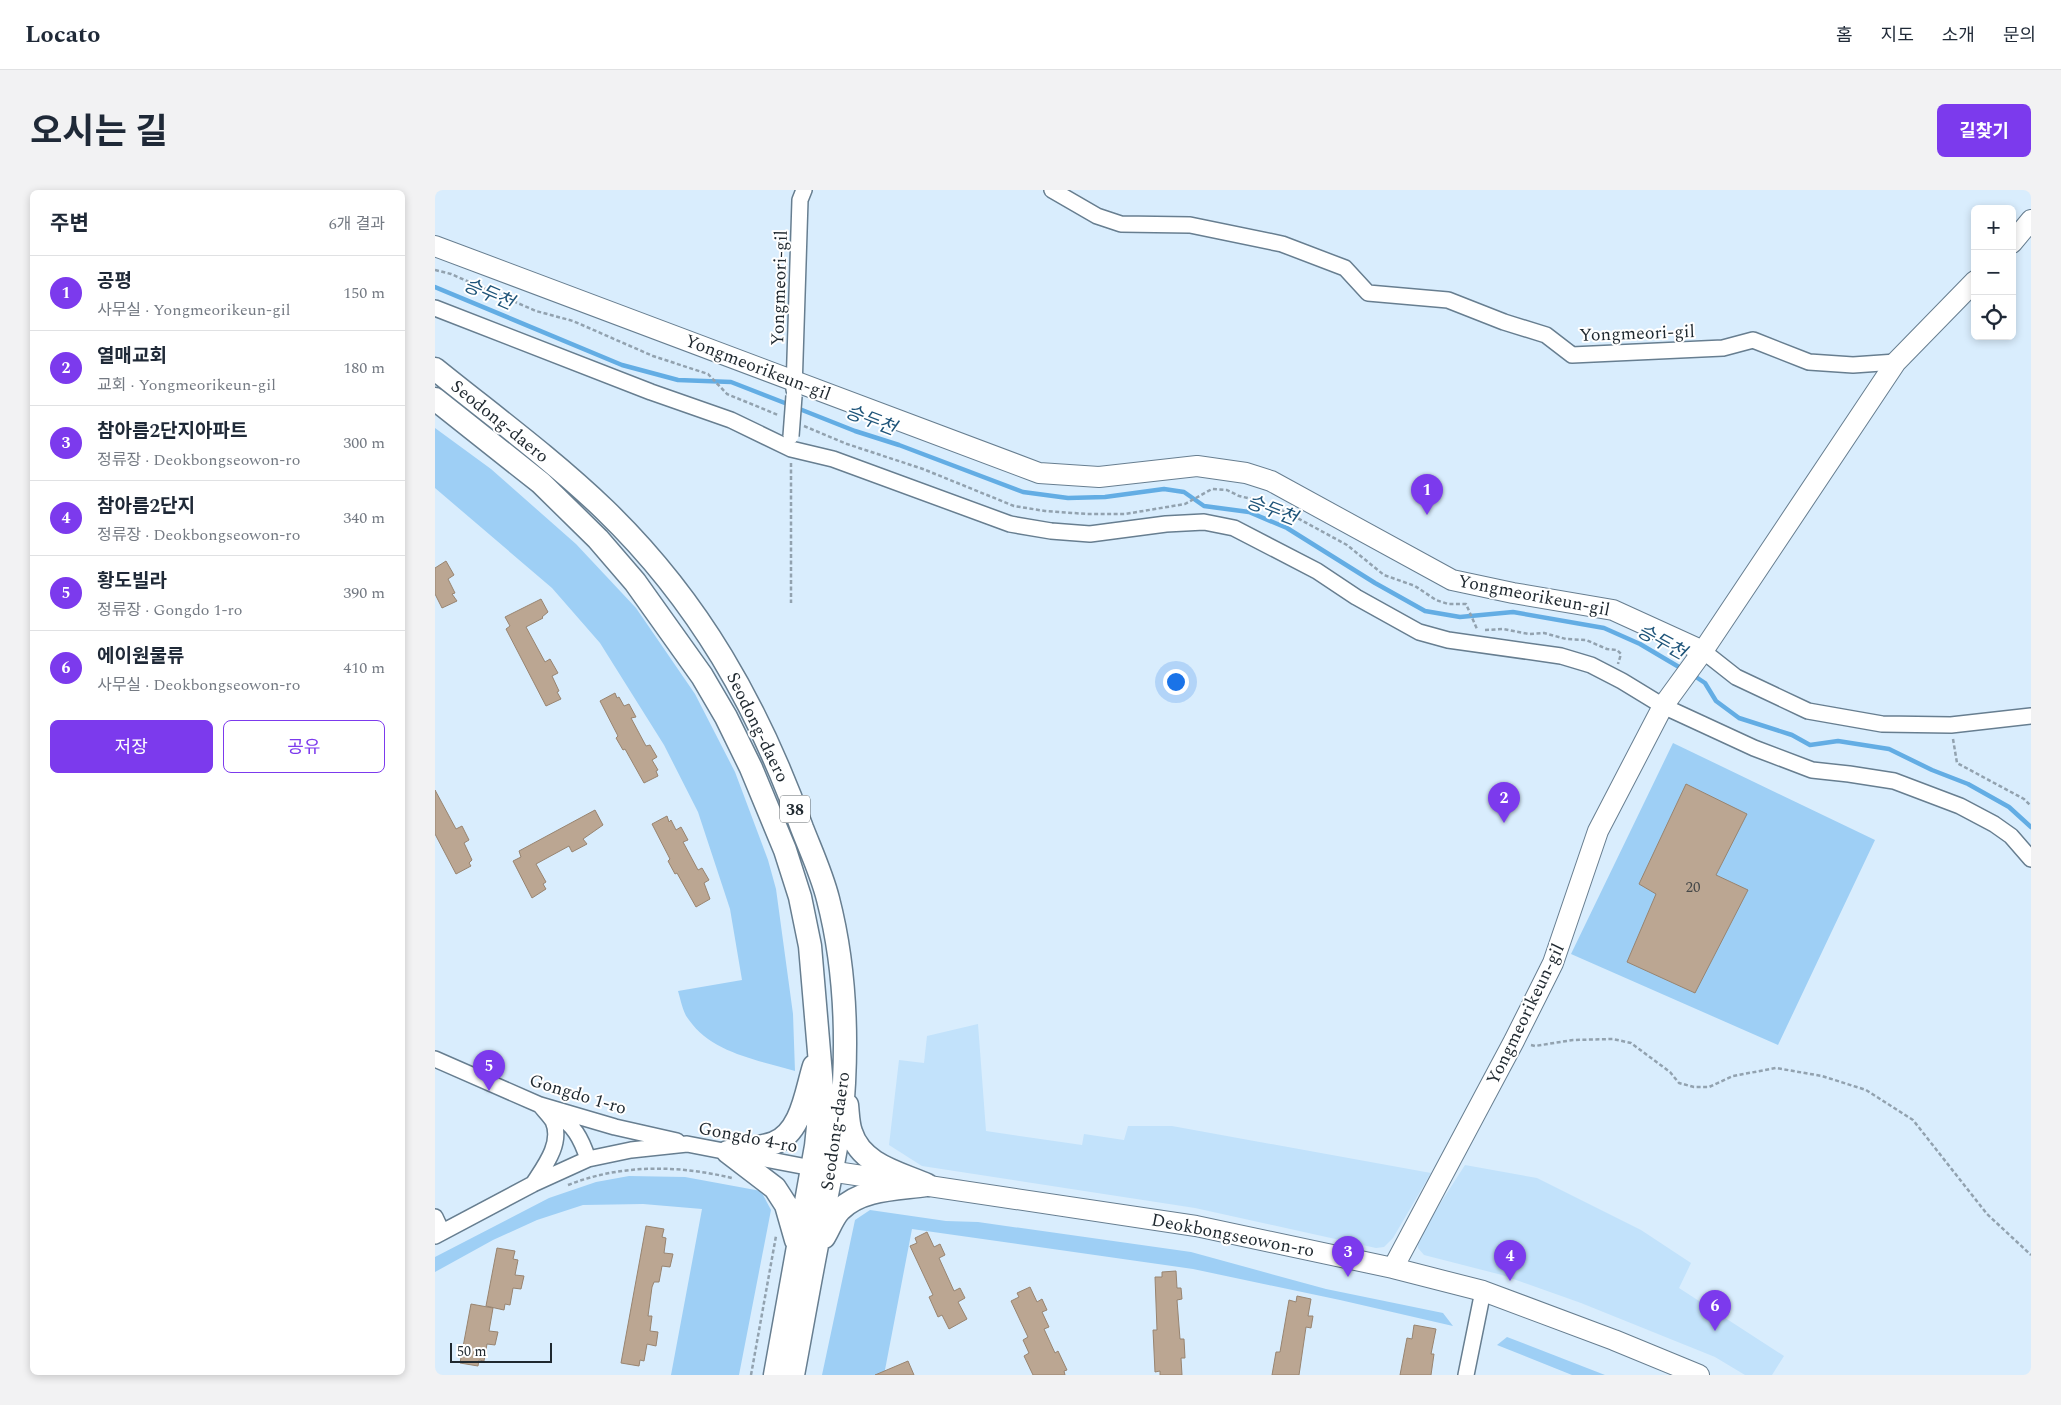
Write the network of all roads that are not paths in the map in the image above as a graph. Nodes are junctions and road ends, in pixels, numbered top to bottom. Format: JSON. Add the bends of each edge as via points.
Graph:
{"nodes":[{"id":1,"x":804,"y":190,"type":"edge"},
{"id":2,"x":1052,"y":190,"type":"edge"},
{"id":3,"x":2031,"y":220,"type":"edge"},
{"id":4,"x":2016,"y":238,"type":"edge"},
{"id":5,"x":435,"y":246,"type":"edge"},
{"id":6,"x":1971,"y":285,"type":"edge"},
{"id":7,"x":435,"y":308,"type":"edge"},
{"id":8,"x":1896,"y":362,"type":"junction"},
{"id":9,"x":435,"y":370,"type":"edge"},
{"id":10,"x":794,"y":388,"type":"junction"},
{"id":11,"x":435,"y":399,"type":"edge"},
{"id":12,"x":791,"y":442,"type":"junction"},
{"id":13,"x":1698,"y":657,"type":"junction"},
{"id":14,"x":1665,"y":702,"type":"junction"},
{"id":15,"x":2031,"y":716,"type":"edge"},
{"id":16,"x":2031,"y":859,"type":"edge"},
{"id":17,"x":819,"y":1048,"type":"junction"},
{"id":18,"x":435,"y":1059,"type":"edge"},
{"id":19,"x":844,"y":1086,"type":"junction"},
{"id":20,"x":541,"y":1105,"type":"junction"},
{"id":21,"x":687,"y":1144,"type":"junction"},
{"id":22,"x":728,"y":1152,"type":"junction"},
{"id":23,"x":588,"y":1159,"type":"junction"},
{"id":24,"x":821,"y":1170,"type":"junction"},
{"id":25,"x":533,"y":1184,"type":"junction"},
{"id":26,"x":927,"y":1185,"type":"junction"},
{"id":27,"x":435,"y":1217,"type":"edge"},
{"id":28,"x":439,"y":1234,"type":"edge"},
{"id":29,"x":807,"y":1250,"type":"junction"},
{"id":30,"x":1393,"y":1268,"type":"junction"},
{"id":31,"x":1483,"y":1291,"type":"junction"},
{"id":32,"x":775,"y":1375,"type":"edge"},
{"id":33,"x":793,"y":1375,"type":"edge"},
{"id":34,"x":1466,"y":1375,"type":"edge"},
{"id":35,"x":1699,"y":1375,"type":"edge"}],
"edges":[{"from":1,"to":10,"type":"street","name":"Yongmeori-gil","via":[[800,200]]},
{"from":2,"to":8,"type":"street","name":"Yongmeori-gil","via":[[1097,216],[1121,224],[1190,225],[1282,244],[1345,268],[1368,293],[1448,300],[1546,335],[1572,355],[1723,348],[1753,340],[1809,362],[1853,365]]},
{"from":3,"to":4,"type":"street"},
{"from":5,"to":10,"type":"street","name":"Yongmeorikeun-gil"},
{"from":6,"to":8,"type":"street","name":"Yongmeorikeun-gil"},
{"from":7,"to":12,"type":"street","via":[[651,392]]},
{"from":8,"to":13,"type":"street","name":"Yongmeorikeun-gil"},
{"from":9,"to":19,"type":"main road","name":"Seodong-daero","number":"38","via":[[544,456],[606,511],[663,573],[714,642],[759,722],[828,898],[840,964],[845,1018]]},
{"from":10,"to":12,"type":"street","name":"Yongmeori-gil","bridge":true},
{"from":10,"to":13,"type":"street","name":"Yongmeorikeun-gil","via":[[1039,473],[1099,477],[1197,466],[1246,473],[1271,481],[1452,580],[1613,610]]},
{"from":11,"to":17,"type":"main road","name":"Seodong-daero","number":"38","via":[[541,483],[599,539],[635,582],[702,676],[751,768],[785,850],[800,897],[810,946]]},
{"from":12,"to":14,"type":"street","via":[[1009,524],[1090,534],[1204,522],[1234,528],[1317,571],[1419,632],[1448,640],[1561,656],[1591,665]]},
{"from":13,"to":14,"type":"street","name":"Yongmeorikeun-gil"},
{"from":13,"to":15,"type":"street","via":[[1808,711],[1882,724],[1951,725]]},
{"from":14,"to":16,"type":"street","via":[[1754,748],[1812,770],[1895,782],[1960,806],[2005,832]]},
{"from":14,"to":30,"type":"street","name":"Yongmeorikeun-gil","via":[[1598,831],[1553,963]]},
{"from":17,"to":22,"type":"main road","via":[[799,1115],[789,1133],[775,1143]]},
{"from":17,"to":24,"type":"main road","name":"Seodong-daero","number":"38"},
{"from":18,"to":20,"type":"street","name":"Gongdo 1-ro"},
{"from":19,"to":24,"type":"main road","name":"Seodong-daero","number":"38"},
{"from":19,"to":26,"type":"main road","via":[[851,1133],[860,1150],[873,1162]]},
{"from":20,"to":21,"type":"street","name":"Gongdo 1-ro"},
{"from":20,"to":23,"type":"street","via":[[576,1130]]},
{"from":20,"to":25,"type":"street","via":[[553,1122],[556,1139]]},
{"from":21,"to":22,"type":"street","name":"Gongdo 4-ro"},
{"from":21,"to":23,"type":"street","name":"Gongdo 4-ro"},
{"from":22,"to":24,"type":"street","name":"Gongdo 4-ro"},
{"from":22,"to":29,"type":"main road","via":[[775,1188]]},
{"from":23,"to":25,"type":"street","name":"Gongdo 4-ro"},
{"from":24,"to":26,"type":"street","name":"Deokbongseowon-ro"},
{"from":24,"to":29,"type":"main road","name":"Seodong-daero","number":"38"},
{"from":25,"to":28,"type":"street","name":"Gongdo 4-ro"},
{"from":26,"to":29,"type":"main road","via":[[870,1193],[851,1201],[839,1210]]},
{"from":26,"to":30,"type":"street","name":"Deokbongseowon-ro","via":[[1196,1226]]},
{"from":27,"to":28,"type":"street"},
{"from":29,"to":32,"type":"main road","name":"Seodong-daero","number":"38"},
{"from":29,"to":33,"type":"main road","name":"Seodong-daero","number":"38"},
{"from":30,"to":31,"type":"street","name":"Deokbongseowon-ro"},
{"from":31,"to":34,"type":"street"},
{"from":31,"to":35,"type":"street","name":"Deokbongseowon-ro"}]}
